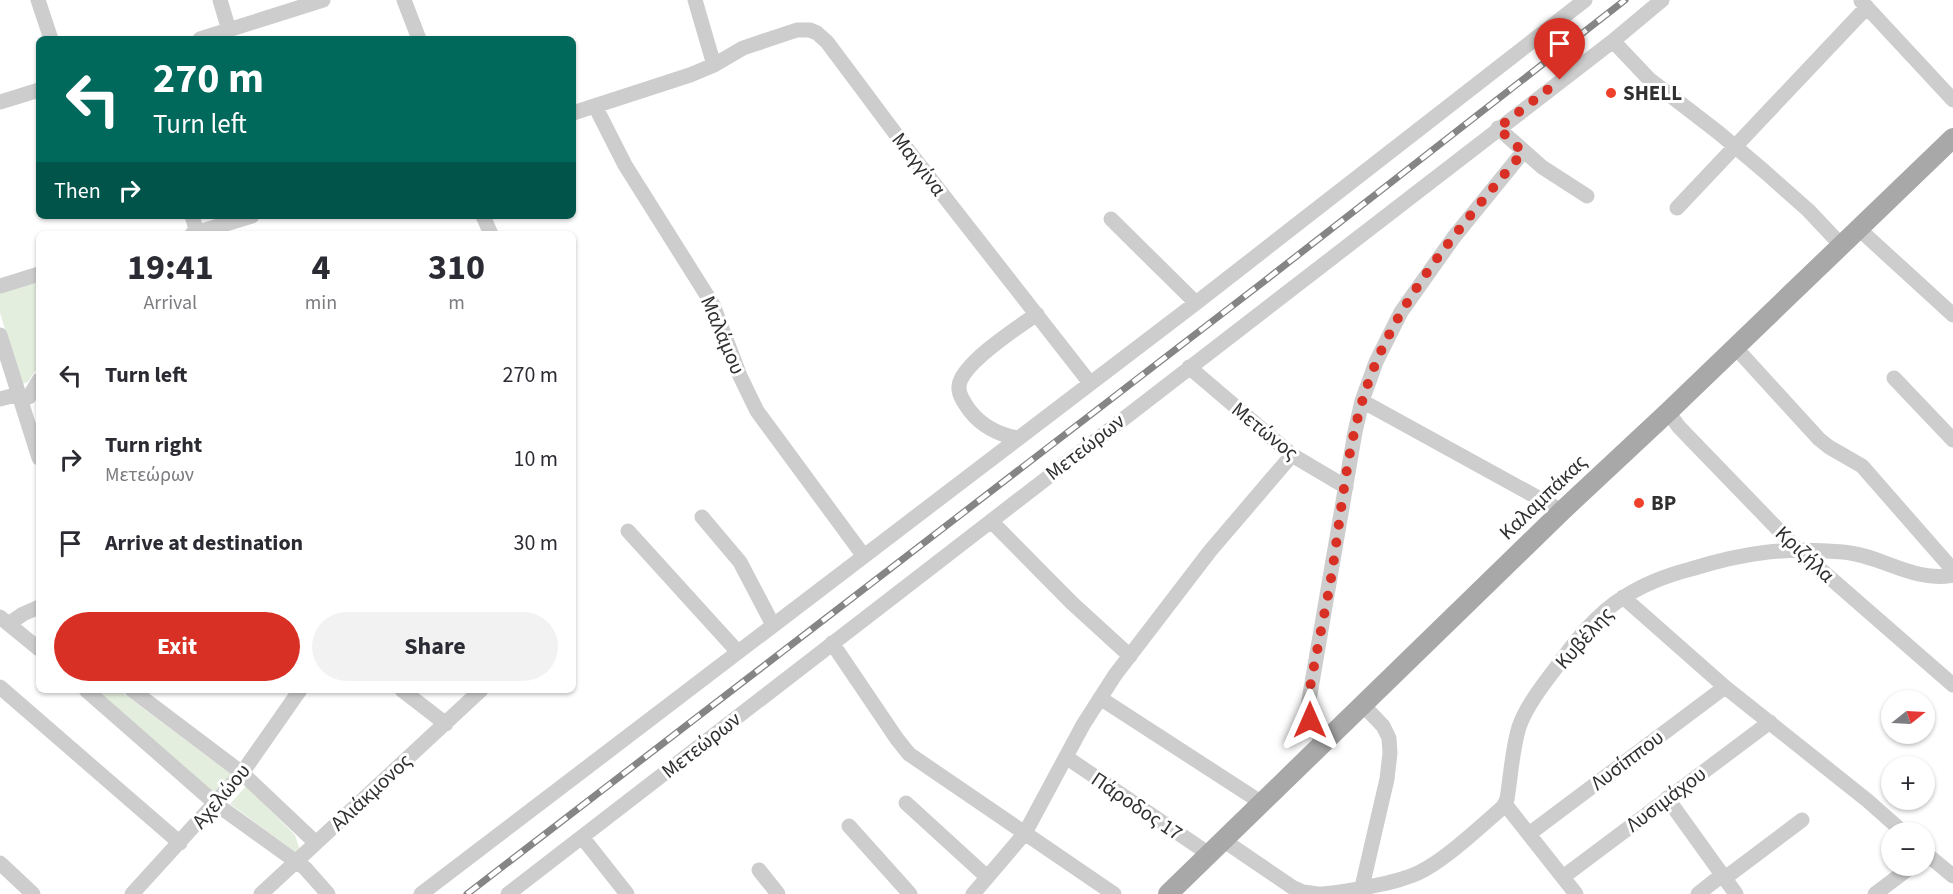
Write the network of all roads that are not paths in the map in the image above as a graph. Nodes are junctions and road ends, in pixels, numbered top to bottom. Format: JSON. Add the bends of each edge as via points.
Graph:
{"nodes":[{"id":1,"x":38,"y":0,"type":"edge"},
{"id":2,"x":220,"y":0,"type":"edge"},
{"id":3,"x":323,"y":0,"type":"edge"},
{"id":4,"x":404,"y":0,"type":"edge"},
{"id":5,"x":695,"y":0,"type":"edge"},
{"id":6,"x":1585,"y":0,"type":"edge"},
{"id":7,"x":1662,"y":0,"type":"edge"},
{"id":8,"x":1863,"y":4,"type":"edge"},
{"id":9,"x":230,"y":30,"type":"junction"},
{"id":10,"x":50,"y":36,"type":"edge"},
{"id":11,"x":210,"y":36,"type":"edge"},
{"id":12,"x":418,"y":36,"type":"edge"},
{"id":13,"x":1613,"y":41,"type":"junction"},
{"id":14,"x":714,"y":65,"type":"junction"},
{"id":15,"x":36,"y":91,"type":"edge"},
{"id":16,"x":1953,"y":100,"type":"edge"},
{"id":17,"x":0,"y":102,"type":"edge"},
{"id":18,"x":596,"y":106,"type":"junction"},
{"id":19,"x":576,"y":112,"type":"edge"},
{"id":20,"x":1498,"y":128,"type":"junction"},
{"id":21,"x":1953,"y":138,"type":"edge"},
{"id":22,"x":1736,"y":147,"type":"junction"},
{"id":23,"x":1523,"y":152,"type":"junction"},
{"id":24,"x":1587,"y":196,"type":"dead end"},
{"id":25,"x":1677,"y":208,"type":"dead end"},
{"id":26,"x":242,"y":219,"type":"edge"},
{"id":27,"x":1111,"y":219,"type":"dead end"},
{"id":28,"x":1859,"y":229,"type":"junction"},
{"id":29,"x":202,"y":231,"type":"edge"},
{"id":30,"x":1842,"y":246,"type":"junction"},
{"id":31,"x":36,"y":275,"type":"edge"},
{"id":32,"x":0,"y":286,"type":"edge"},
{"id":33,"x":1196,"y":303,"type":"junction"},
{"id":34,"x":1037,"y":315,"type":"junction"},
{"id":35,"x":1953,"y":315,"type":"edge"},
{"id":36,"x":0,"y":335,"type":"edge"},
{"id":37,"x":1735,"y":347,"type":"junction"},
{"id":38,"x":1189,"y":367,"type":"junction"},
{"id":39,"x":1894,"y":378,"type":"dead end"},
{"id":40,"x":1090,"y":383,"type":"junction"},
{"id":41,"x":36,"y":384,"type":"edge"},
{"id":42,"x":27,"y":398,"type":"edge"},
{"id":43,"x":0,"y":399,"type":"edge"},
{"id":44,"x":1362,"y":401,"type":"junction"},
{"id":45,"x":1668,"y":412,"type":"junction"},
{"id":46,"x":1018,"y":438,"type":"junction"},
{"id":47,"x":1953,"y":440,"type":"edge"},
{"id":48,"x":36,"y":443,"type":"edge"},
{"id":49,"x":1292,"y":455,"type":"junction"},
{"id":50,"x":1346,"y":487,"type":"junction"},
{"id":51,"x":1562,"y":511,"type":"junction"},
{"id":52,"x":702,"y":517,"type":"dead end"},
{"id":53,"x":991,"y":521,"type":"junction"},
{"id":54,"x":628,"y":531,"type":"dead end"},
{"id":55,"x":1797,"y":549,"type":"junction"},
{"id":56,"x":863,"y":555,"type":"junction"},
{"id":57,"x":1953,"y":570,"type":"edge"},
{"id":58,"x":1953,"y":575,"type":"edge"},
{"id":59,"x":1623,"y":597,"type":"junction"},
{"id":60,"x":36,"y":608,"type":"edge"},
{"id":61,"x":5,"y":620,"type":"edge"},
{"id":62,"x":773,"y":625,"type":"junction"},
{"id":63,"x":832,"y":643,"type":"junction"},
{"id":64,"x":36,"y":646,"type":"edge"},
{"id":65,"x":737,"y":651,"type":"junction"},
{"id":66,"x":1130,"y":656,"type":"junction"},
{"id":67,"x":1953,"y":685,"type":"edge"},
{"id":68,"x":0,"y":687,"type":"edge"},
{"id":69,"x":1725,"y":687,"type":"junction"},
{"id":70,"x":89,"y":693,"type":"edge"},
{"id":71,"x":136,"y":693,"type":"edge"},
{"id":72,"x":298,"y":693,"type":"edge"},
{"id":73,"x":406,"y":693,"type":"edge"},
{"id":74,"x":478,"y":693,"type":"edge"},
{"id":75,"x":1100,"y":698,"type":"junction"},
{"id":76,"x":1363,"y":705,"type":"junction"},
{"id":77,"x":1770,"y":722,"type":"junction"},
{"id":78,"x":446,"y":724,"type":"junction"},
{"id":79,"x":1323,"y":743,"type":"junction"},
{"id":80,"x":1066,"y":757,"type":"junction"},
{"id":81,"x":242,"y":773,"type":"junction"},
{"id":82,"x":1667,"y":798,"type":"junction"},
{"id":83,"x":906,"y":803,"type":"dead end"},
{"id":84,"x":1263,"y":803,"type":"junction"},
{"id":85,"x":216,"y":804,"type":"junction"},
{"id":86,"x":1505,"y":804,"type":"junction"},
{"id":87,"x":1802,"y":820,"type":"dead end"},
{"id":88,"x":1892,"y":822,"type":"edge"},
{"id":89,"x":849,"y":826,"type":"dead end"},
{"id":90,"x":1025,"y":833,"type":"junction"},
{"id":91,"x":1529,"y":834,"type":"junction"},
{"id":92,"x":582,"y":837,"type":"junction"},
{"id":93,"x":180,"y":843,"type":"junction"},
{"id":94,"x":316,"y":843,"type":"junction"},
{"id":95,"x":1216,"y":847,"type":"junction"},
{"id":96,"x":297,"y":862,"type":"junction"},
{"id":97,"x":1935,"y":862,"type":"edge"},
{"id":98,"x":0,"y":863,"type":"edge"},
{"id":99,"x":759,"y":870,"type":"dead end"},
{"id":100,"x":1723,"y":876,"type":"junction"},
{"id":101,"x":1899,"y":876,"type":"edge"},
{"id":102,"x":1953,"y":876,"type":"edge"},
{"id":103,"x":987,"y":877,"type":"junction"},
{"id":104,"x":1563,"y":877,"type":"junction"},
{"id":105,"x":1362,"y":887,"type":"junction"},
{"id":106,"x":33,"y":894,"type":"edge"},
{"id":107,"x":132,"y":894,"type":"edge"},
{"id":108,"x":261,"y":894,"type":"edge"},
{"id":109,"x":328,"y":894,"type":"edge"},
{"id":110,"x":421,"y":894,"type":"edge"},
{"id":111,"x":508,"y":894,"type":"edge"},
{"id":112,"x":627,"y":894,"type":"edge"},
{"id":113,"x":778,"y":894,"type":"edge"},
{"id":114,"x":910,"y":894,"type":"edge"},
{"id":115,"x":973,"y":894,"type":"edge"},
{"id":116,"x":1114,"y":894,"type":"edge"},
{"id":117,"x":1168,"y":894,"type":"edge"},
{"id":118,"x":1311,"y":894,"type":"edge"},
{"id":119,"x":1576,"y":894,"type":"edge"},
{"id":120,"x":1698,"y":894,"type":"edge"},
{"id":121,"x":1736,"y":894,"type":"edge"},
{"id":122,"x":1875,"y":894,"type":"edge"}],
"edges":[{"from":1,"to":10,"type":"street"},
{"from":2,"to":9,"type":"street"},
{"from":3,"to":9,"type":"street"},
{"from":4,"to":12,"type":"street"},
{"from":5,"to":14,"type":"street"},
{"from":6,"to":33,"type":"street"},
{"from":7,"to":13,"type":"street","name":"Μετεώρων"},
{"from":8,"to":16,"type":"street"},
{"from":8,"to":22,"type":"street"},
{"from":9,"to":11,"type":"street"},
{"from":13,"to":20,"type":"street","name":"Μετεώρων"},
{"from":13,"to":22,"type":"street","via":[[1659,88]]},
{"from":14,"to":18,"type":"street","name":"Μαγγίνα"},
{"from":14,"to":34,"type":"street","name":"Μαγγίνα","via":[[743,48],[776,36],[804,29],[817,33]]},
{"from":15,"to":17,"type":"street"},
{"from":18,"to":19,"type":"street","name":"Μαγγίνα"},
{"from":18,"to":56,"type":"street","name":"Μαλάμου","via":[[625,165],[713,305],[756,411]]},
{"from":20,"to":23,"type":"street"},
{"from":20,"to":38,"type":"street","name":"Μετεώρων"},
{"from":21,"to":28,"type":"main road","name":"Καλαμπάκας"},
{"from":22,"to":25,"type":"street"},
{"from":22,"to":30,"type":"street"},
{"from":23,"to":24,"type":"street"},
{"from":23,"to":44,"type":"street","via":[[1454,237],[1401,312],[1383,345]]},
{"from":26,"to":29,"type":"street"},
{"from":27,"to":33,"type":"street"},
{"from":28,"to":30,"type":"main road","name":"Καλαμπάκας"},
{"from":28,"to":35,"type":"street"},
{"from":30,"to":37,"type":"main road","name":"Καλαμπάκας"},
{"from":31,"to":32,"type":"street"},
{"from":33,"to":40,"type":"street"},
{"from":34,"to":40,"type":"street","name":"Μαγγίνα"},
{"from":34,"to":46,"type":"street","via":[[987,350],[963,375],[959,386],[961,398],[982,424]]},
{"from":36,"to":42,"type":"street"},
{"from":37,"to":45,"type":"main road","name":"Καλαμπάκας"},
{"from":37,"to":57,"type":"street","via":[[1819,439],[1862,466]]},
{"from":38,"to":49,"type":"street","name":"Μετώνος"},
{"from":38,"to":53,"type":"street","name":"Μετεώρων"},
{"from":39,"to":47,"type":"street"},
{"from":40,"to":46,"type":"street"},
{"from":41,"to":42,"type":"street"},
{"from":42,"to":43,"type":"street"},
{"from":42,"to":48,"type":"street"},
{"from":44,"to":50,"type":"street"},
{"from":44,"to":51,"type":"street"},
{"from":45,"to":51,"type":"main road","name":"Καλαμπάκας"},
{"from":45,"to":55,"type":"street","name":"Κριζήλα"},
{"from":46,"to":56,"type":"street"},
{"from":49,"to":50,"type":"street","name":"Μετώνος"},
{"from":49,"to":66,"type":"street","via":[[1225,533]]},
{"from":50,"to":79,"type":"street","via":[[1308,706],[1312,724]]},
{"from":51,"to":76,"type":"main road","name":"Καλαμπάκας"},
{"from":52,"to":62,"type":"street","via":[[740,562]]},
{"from":53,"to":63,"type":"street","name":"Μετεώρων"},
{"from":53,"to":66,"type":"street","via":[[1071,603]]},
{"from":54,"to":65,"type":"street"},
{"from":55,"to":58,"type":"street","name":"Κυβέλης","via":[[1861,554],[1924,576]]},
{"from":55,"to":59,"type":"street","name":"Κυβέλης","via":[[1720,560],[1652,582]]},
{"from":55,"to":67,"type":"street","name":"Κριζήλα"},
{"from":56,"to":62,"type":"street"},
{"from":59,"to":69,"type":"street"},
{"from":59,"to":86,"type":"street","name":"Κυβέλης","via":[[1565,656],[1523,718]]},
{"from":60,"to":61,"type":"street"},
{"from":61,"to":64,"type":"street"},
{"from":62,"to":65,"type":"street"},
{"from":63,"to":90,"type":"street","via":[[909,754]]},
{"from":63,"to":92,"type":"street","name":"Μετεώρων"},
{"from":65,"to":110,"type":"street"},
{"from":66,"to":75,"type":"street"},
{"from":68,"to":93,"type":"street"},
{"from":69,"to":77,"type":"street"},
{"from":69,"to":91,"type":"street","name":"Λυσίππου"},
{"from":70,"to":85,"type":"street"},
{"from":71,"to":81,"type":"street"},
{"from":72,"to":81,"type":"street","name":"Αχελώου"},
{"from":73,"to":78,"type":"street"},
{"from":74,"to":78,"type":"street","name":"Αλιάκμονος"},
{"from":75,"to":80,"type":"street"},
{"from":75,"to":84,"type":"street"},
{"from":76,"to":79,"type":"main road","name":"Καλαμπάκας"},
{"from":76,"to":105,"type":"street","via":[[1383,726],[1390,753]]},
{"from":77,"to":82,"type":"street","name":"Λυσιμάχου"},
{"from":77,"to":88,"type":"street"},
{"from":78,"to":94,"type":"street","name":"Αλιάκμονος"},
{"from":79,"to":84,"type":"main road","name":"Καλαμπάκας"},
{"from":80,"to":90,"type":"street"},
{"from":80,"to":95,"type":"street","name":"Πάροδος 17"},
{"from":81,"to":85,"type":"street","name":"Αχελώου"},
{"from":81,"to":94,"type":"street"},
{"from":82,"to":100,"type":"street"},
{"from":82,"to":104,"type":"street","name":"Λυσιμάχου"},
{"from":83,"to":103,"type":"street"},
{"from":84,"to":95,"type":"main road","name":"Καλαμπάκας"},
{"from":85,"to":93,"type":"street","name":"Αχελώου"},
{"from":85,"to":96,"type":"street"},
{"from":86,"to":91,"type":"street"},
{"from":86,"to":105,"type":"street","via":[[1423,870]]},
{"from":87,"to":100,"type":"street"},
{"from":89,"to":114,"type":"street"},
{"from":90,"to":103,"type":"street"},
{"from":90,"to":116,"type":"street"},
{"from":91,"to":104,"type":"street"},
{"from":92,"to":111,"type":"street","name":"Μετεώρων"},
{"from":92,"to":112,"type":"street"},
{"from":93,"to":107,"type":"street","name":"Αχελώου"},
{"from":94,"to":96,"type":"street","name":"Αλιάκμονος"},
{"from":95,"to":117,"type":"main road","name":"Καλαμπάκας"},
{"from":95,"to":118,"type":"street"},
{"from":96,"to":108,"type":"street","name":"Αλιάκμονος"},
{"from":96,"to":109,"type":"street"},
{"from":97,"to":102,"type":"street"},
{"from":98,"to":106,"type":"street"},
{"from":99,"to":113,"type":"street"},
{"from":100,"to":120,"type":"street"},
{"from":100,"to":121,"type":"street"},
{"from":101,"to":122,"type":"street"},
{"from":103,"to":115,"type":"street"},
{"from":104,"to":119,"type":"street"},
{"from":105,"to":118,"type":"street"}]}
